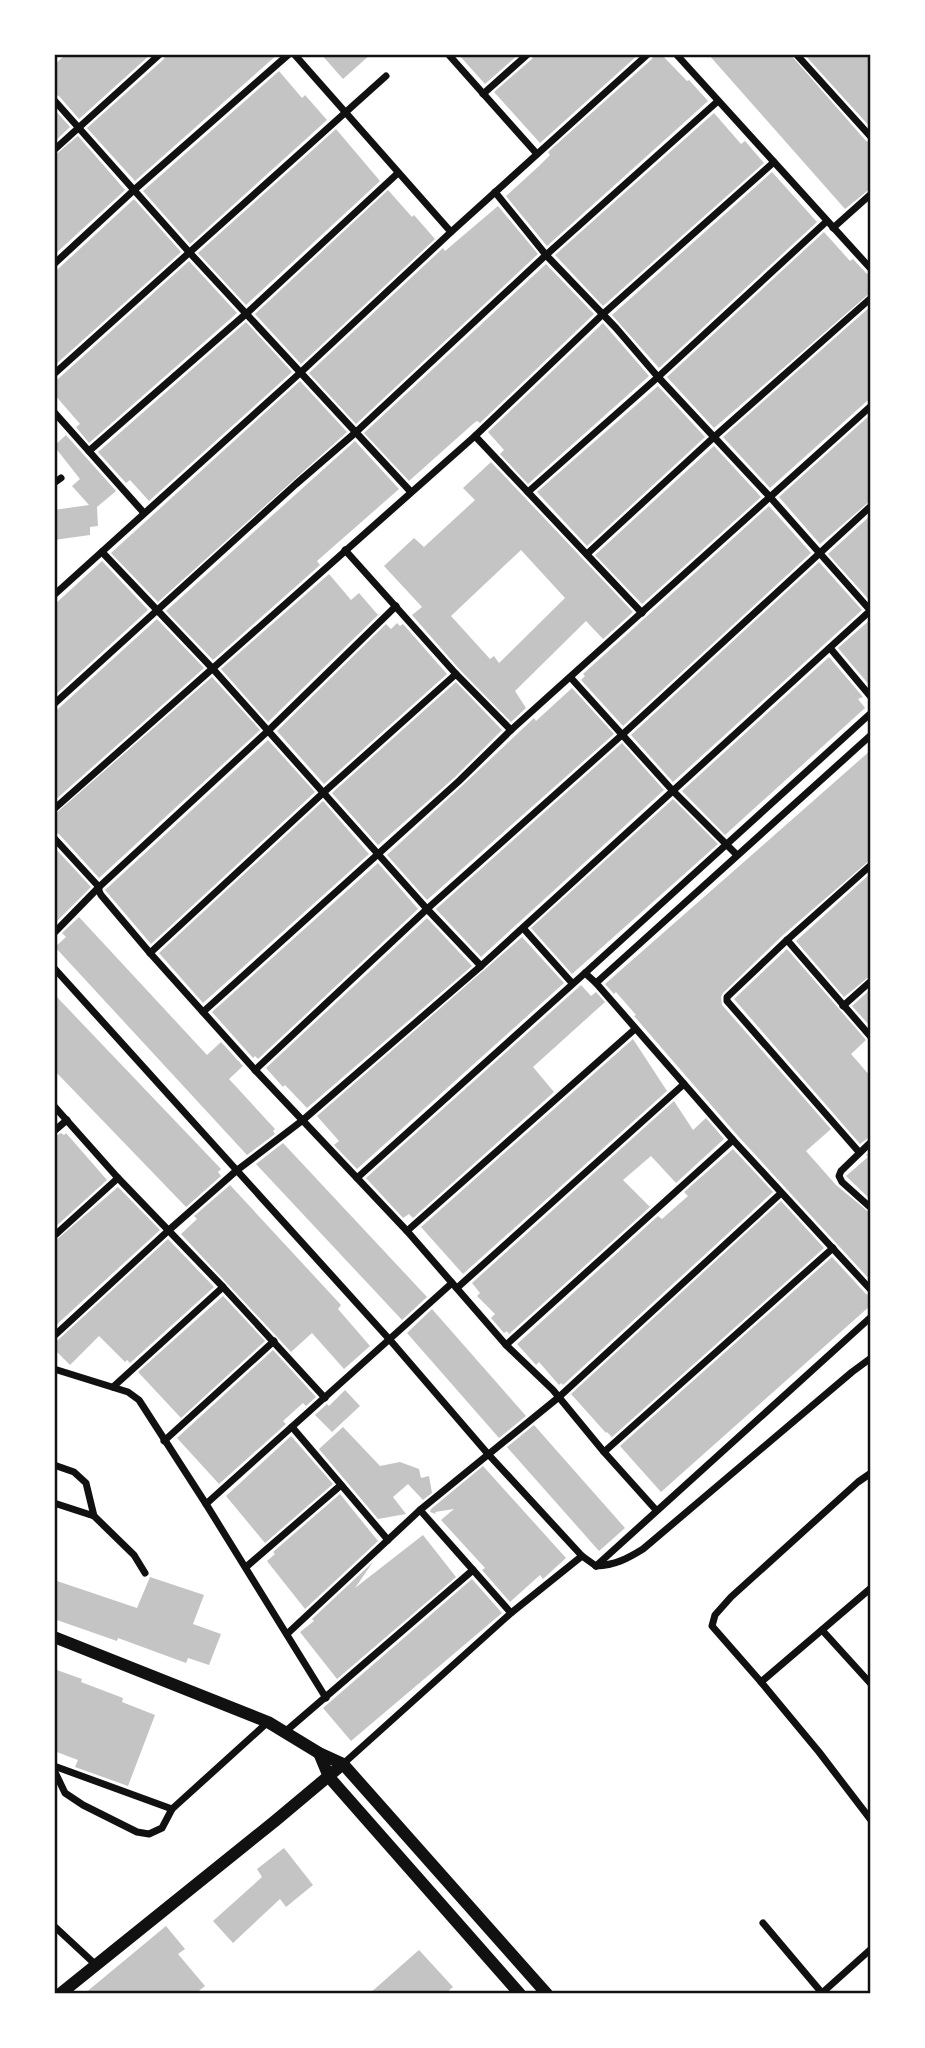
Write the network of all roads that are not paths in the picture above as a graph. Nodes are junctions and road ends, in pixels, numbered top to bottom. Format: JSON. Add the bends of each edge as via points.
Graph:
{"nodes":[{"id":1,"x":160,"y":54,"type":"edge"},
{"id":2,"x":292,"y":54,"type":"edge"},
{"id":3,"x":448,"y":54,"type":"edge"},
{"id":4,"x":528,"y":54,"type":"edge"},
{"id":5,"x":648,"y":54,"type":"edge"},
{"id":6,"x":676,"y":54,"type":"edge"},
{"id":7,"x":796,"y":54,"type":"edge"},
{"id":8,"x":386,"y":76,"type":"dead end"},
{"id":9,"x":483,"y":94,"type":"junction"},
{"id":10,"x":54,"y":100,"type":"edge"},
{"id":11,"x":718,"y":101,"type":"junction"},
{"id":12,"x":344,"y":113,"type":"junction"},
{"id":13,"x":79,"y":127,"type":"junction"},
{"id":14,"x":871,"y":137,"type":"edge"},
{"id":15,"x":54,"y":149,"type":"edge"},
{"id":16,"x":537,"y":154,"type":"junction"},
{"id":17,"x":774,"y":162,"type":"junction"},
{"id":18,"x":398,"y":173,"type":"junction"},
{"id":19,"x":135,"y":190,"type":"junction"},
{"id":20,"x":495,"y":192,"type":"junction"},
{"id":21,"x":871,"y":194,"type":"edge"},
{"id":22,"x":827,"y":221,"type":"junction"},
{"id":23,"x":833,"y":228,"type":"junction"},
{"id":24,"x":451,"y":232,"type":"junction"},
{"id":25,"x":189,"y":252,"type":"junction"},
{"id":26,"x":546,"y":255,"type":"junction"},
{"id":27,"x":54,"y":264,"type":"edge"},
{"id":28,"x":871,"y":269,"type":"edge"},
{"id":29,"x":871,"y":298,"type":"edge"},
{"id":30,"x":247,"y":313,"type":"junction"},
{"id":31,"x":603,"y":314,"type":"junction"},
{"id":32,"x":300,"y":373,"type":"junction"},
{"id":33,"x":54,"y":374,"type":"edge"},
{"id":34,"x":658,"y":377,"type":"junction"},
{"id":35,"x":871,"y":406,"type":"edge"},
{"id":36,"x":54,"y":412,"type":"edge"},
{"id":37,"x":355,"y":433,"type":"junction"},
{"id":38,"x":475,"y":436,"type":"junction"},
{"id":39,"x":714,"y":437,"type":"junction"},
{"id":40,"x":89,"y":451,"type":"junction"},
{"id":41,"x":411,"y":492,"type":"junction"},
{"id":42,"x":528,"y":492,"type":"junction"},
{"id":43,"x":770,"y":497,"type":"junction"},
{"id":44,"x":871,"y":506,"type":"edge"},
{"id":45,"x":144,"y":513,"type":"junction"},
{"id":46,"x":345,"y":550,"type":"junction"},
{"id":47,"x":102,"y":552,"type":"junction"},
{"id":48,"x":819,"y":552,"type":"junction"},
{"id":49,"x":587,"y":554,"type":"junction"},
{"id":50,"x":56,"y":590,"type":"edge"},
{"id":51,"x":396,"y":606,"type":"junction"},
{"id":52,"x":156,"y":610,"type":"junction"},
{"id":53,"x":871,"y":610,"type":"edge"},
{"id":54,"x":642,"y":613,"type":"junction"},
{"id":55,"x":830,"y":648,"type":"junction"},
{"id":56,"x":213,"y":669,"type":"junction"},
{"id":57,"x":456,"y":674,"type":"junction"},
{"id":58,"x":571,"y":678,"type":"junction"},
{"id":59,"x":871,"y":697,"type":"edge"},
{"id":60,"x":54,"y":704,"type":"edge"},
{"id":61,"x":871,"y":713,"type":"edge"},
{"id":62,"x":268,"y":730,"type":"junction"},
{"id":63,"x":511,"y":730,"type":"junction"},
{"id":64,"x":623,"y":734,"type":"junction"},
{"id":65,"x":871,"y":735,"type":"edge"},
{"id":66,"x":673,"y":791,"type":"junction"},
{"id":67,"x":323,"y":793,"type":"junction"},
{"id":68,"x":54,"y":809,"type":"edge"},
{"id":69,"x":54,"y":838,"type":"edge"},
{"id":70,"x":727,"y":844,"type":"junction"},
{"id":71,"x":379,"y":854,"type":"junction"},
{"id":72,"x":737,"y":855,"type":"junction"},
{"id":73,"x":871,"y":865,"type":"edge"},
{"id":74,"x":99,"y":887,"type":"junction"},
{"id":75,"x":427,"y":909,"type":"junction"},
{"id":76,"x":653,"y":912,"type":"junction"},
{"id":77,"x":662,"y":923,"type":"junction"},
{"id":78,"x":523,"y":928,"type":"junction"},
{"id":79,"x":54,"y":933,"type":"edge"},
{"id":80,"x":787,"y":940,"type":"junction"},
{"id":81,"x":150,"y":953,"type":"junction"},
{"id":82,"x":481,"y":966,"type":"junction"},
{"id":83,"x":54,"y":968,"type":"edge"},
{"id":84,"x":585,"y":974,"type":"junction"},
{"id":85,"x":871,"y":981,"type":"edge"},
{"id":86,"x":596,"y":982,"type":"junction"},
{"id":87,"x":572,"y":983,"type":"junction"},
{"id":88,"x":843,"y":1006,"type":"junction"},
{"id":89,"x":203,"y":1012,"type":"junction"},
{"id":90,"x":635,"y":1028,"type":"junction"},
{"id":91,"x":871,"y":1037,"type":"edge"},
{"id":92,"x":255,"y":1070,"type":"junction"},
{"id":93,"x":684,"y":1084,"type":"junction"},
{"id":94,"x":54,"y":1106,"type":"edge"},
{"id":95,"x":67,"y":1120,"type":"junction"},
{"id":96,"x":303,"y":1120,"type":"junction"},
{"id":97,"x":54,"y":1132,"type":"edge"},
{"id":98,"x":733,"y":1140,"type":"junction"},
{"id":99,"x":871,"y":1142,"type":"edge"},
{"id":100,"x":859,"y":1152,"type":"junction"},
{"id":101,"x":236,"y":1171,"type":"junction"},
{"id":102,"x":118,"y":1178,"type":"junction"},
{"id":103,"x":357,"y":1178,"type":"junction"},
{"id":104,"x":780,"y":1194,"type":"junction"},
{"id":105,"x":871,"y":1208,"type":"edge"},
{"id":106,"x":169,"y":1230,"type":"junction"},
{"id":107,"x":407,"y":1231,"type":"junction"},
{"id":108,"x":54,"y":1236,"type":"edge"},
{"id":109,"x":833,"y":1248,"type":"junction"},
{"id":110,"x":454,"y":1285,"type":"junction"},
{"id":111,"x":223,"y":1287,"type":"junction"},
{"id":112,"x":871,"y":1290,"type":"edge"},
{"id":113,"x":871,"y":1317,"type":"edge"},
{"id":114,"x":54,"y":1336,"type":"edge"},
{"id":115,"x":390,"y":1340,"type":"junction"},
{"id":116,"x":274,"y":1342,"type":"junction"},
{"id":117,"x":506,"y":1345,"type":"junction"},
{"id":118,"x":871,"y":1358,"type":"edge"},
{"id":119,"x":54,"y":1369,"type":"edge"},
{"id":120,"x":113,"y":1387,"type":"junction"},
{"id":121,"x":559,"y":1396,"type":"junction"},
{"id":122,"x":325,"y":1398,"type":"junction"},
{"id":123,"x":292,"y":1427,"type":"junction"},
{"id":124,"x":164,"y":1441,"type":"junction"},
{"id":125,"x":604,"y":1452,"type":"junction"},
{"id":126,"x":488,"y":1454,"type":"junction"},
{"id":127,"x":54,"y":1465,"type":"edge"},
{"id":128,"x":871,"y":1473,"type":"edge"},
{"id":129,"x":341,"y":1485,"type":"junction"},
{"id":130,"x":54,"y":1503,"type":"edge"},
{"id":131,"x":206,"y":1504,"type":"junction"},
{"id":132,"x":420,"y":1510,"type":"junction"},
{"id":133,"x":656,"y":1510,"type":"junction"},
{"id":134,"x":94,"y":1516,"type":"junction"},
{"id":135,"x":388,"y":1540,"type":"junction"},
{"id":136,"x":582,"y":1556,"type":"junction"},
{"id":137,"x":596,"y":1566,"type":"junction"},
{"id":138,"x":246,"y":1567,"type":"junction"},
{"id":139,"x":473,"y":1570,"type":"junction"},
{"id":140,"x":145,"y":1573,"type":"dead end"},
{"id":141,"x":871,"y":1588,"type":"edge"},
{"id":142,"x":511,"y":1613,"type":"junction"},
{"id":143,"x":822,"y":1630,"type":"junction"},
{"id":144,"x":288,"y":1634,"type":"junction"},
{"id":145,"x":54,"y":1637,"type":"edge"},
{"id":146,"x":761,"y":1682,"type":"junction"},
{"id":147,"x":871,"y":1684,"type":"edge"},
{"id":148,"x":327,"y":1698,"type":"junction"},
{"id":149,"x":268,"y":1722,"type":"junction"},
{"id":150,"x":286,"y":1731,"type":"junction"},
{"id":151,"x":319,"y":1754,"type":"junction"},
{"id":152,"x":343,"y":1764,"type":"junction"},
{"id":153,"x":54,"y":1768,"type":"edge"},
{"id":154,"x":329,"y":1777,"type":"junction"},
{"id":155,"x":172,"y":1809,"type":"junction"},
{"id":156,"x":871,"y":1820,"type":"edge"},
{"id":157,"x":762,"y":1923,"type":"dead end"},
{"id":158,"x":54,"y":1926,"type":"edge"},
{"id":159,"x":871,"y":1950,"type":"edge"},
{"id":160,"x":96,"y":1965,"type":"junction"},
{"id":161,"x":822,"y":1993,"type":"edge"},
{"id":162,"x":60,"y":1994,"type":"edge"},
{"id":163,"x":520,"y":1994,"type":"edge"},
{"id":164,"x":547,"y":1994,"type":"edge"}],
"edges":[{"from":1,"to":13,"type":"street"},
{"from":2,"to":12,"type":"street"},
{"from":2,"to":19,"type":"street"},
{"from":3,"to":9,"type":"street"},
{"from":4,"to":9,"type":"street"},
{"from":5,"to":16,"type":"street"},
{"from":6,"to":11,"type":"street"},
{"from":7,"to":14,"type":"street"},
{"from":8,"to":12,"type":"street"},
{"from":9,"to":16,"type":"street"},
{"from":10,"to":13,"type":"street"},
{"from":11,"to":17,"type":"street"},
{"from":11,"to":26,"type":"street"},
{"from":12,"to":18,"type":"street"},
{"from":12,"to":25,"type":"street"},
{"from":13,"to":15,"type":"street"},
{"from":13,"to":19,"type":"street"},
{"from":16,"to":20,"type":"street"},
{"from":17,"to":22,"type":"street"},
{"from":17,"to":31,"type":"street"},
{"from":18,"to":24,"type":"street"},
{"from":18,"to":30,"type":"street"},
{"from":19,"to":25,"type":"street"},
{"from":19,"to":27,"type":"street"},
{"from":20,"to":24,"type":"street"},
{"from":20,"to":26,"type":"street"},
{"from":21,"to":23,"type":"street"},
{"from":22,"to":23,"type":"street"},
{"from":22,"to":34,"type":"street"},
{"from":23,"to":28,"type":"street"},
{"from":24,"to":32,"type":"street"},
{"from":25,"to":30,"type":"street"},
{"from":25,"to":33,"type":"street"},
{"from":26,"to":31,"type":"street"},
{"from":26,"to":37,"type":"street"},
{"from":29,"to":39,"type":"street"},
{"from":30,"to":32,"type":"street"},
{"from":30,"to":40,"type":"street"},
{"from":31,"to":34,"type":"street"},
{"from":31,"to":38,"type":"street"},
{"from":32,"to":37,"type":"street"},
{"from":32,"to":45,"type":"street"},
{"from":34,"to":39,"type":"street"},
{"from":34,"to":42,"type":"street"},
{"from":35,"to":43,"type":"street"},
{"from":36,"to":40,"type":"street"},
{"from":37,"to":41,"type":"street"},
{"from":37,"to":52,"type":"street"},
{"from":38,"to":41,"type":"street"},
{"from":38,"to":42,"type":"street"},
{"from":39,"to":43,"type":"street"},
{"from":39,"to":49,"type":"street"},
{"from":40,"to":45,"type":"street"},
{"from":41,"to":46,"type":"street"},
{"from":42,"to":49,"type":"street"},
{"from":43,"to":48,"type":"street"},
{"from":43,"to":54,"type":"street"},
{"from":44,"to":48,"type":"street"},
{"from":45,"to":47,"type":"street"},
{"from":46,"to":51,"type":"street"},
{"from":46,"to":56,"type":"street"},
{"from":47,"to":50,"type":"street"},
{"from":47,"to":52,"type":"street"},
{"from":48,"to":53,"type":"street"},
{"from":48,"to":64,"type":"street"},
{"from":49,"to":54,"type":"street"},
{"from":51,"to":57,"type":"street"},
{"from":51,"to":62,"type":"street"},
{"from":52,"to":56,"type":"street"},
{"from":52,"to":60,"type":"street"},
{"from":53,"to":55,"type":"street"},
{"from":54,"to":58,"type":"street"},
{"from":55,"to":59,"type":"street"},
{"from":55,"to":66,"type":"street"},
{"from":56,"to":62,"type":"street"},
{"from":56,"to":68,"type":"street"},
{"from":57,"to":63,"type":"street"},
{"from":57,"to":67,"type":"street"},
{"from":58,"to":63,"type":"street"},
{"from":58,"to":64,"type":"street"},
{"from":61,"to":70,"type":"street"},
{"from":62,"to":67,"type":"street"},
{"from":62,"to":74,"type":"street"},
{"from":63,"to":71,"type":"street"},
{"from":64,"to":66,"type":"street"},
{"from":64,"to":75,"type":"street"},
{"from":65,"to":72,"type":"street"},
{"from":66,"to":70,"type":"street"},
{"from":66,"to":78,"type":"street"},
{"from":67,"to":71,"type":"street"},
{"from":67,"to":81,"type":"street"},
{"from":69,"to":74,"type":"street"},
{"from":70,"to":72,"type":"street"},
{"from":70,"to":76,"type":"street"},
{"from":71,"to":75,"type":"street"},
{"from":71,"to":89,"type":"street"},
{"from":72,"to":77,"type":"street"},
{"from":73,"to":80,"type":"street"},
{"from":74,"to":79,"type":"street"},
{"from":74,"to":81,"type":"street"},
{"from":75,"to":82,"type":"street"},
{"from":75,"to":92,"type":"street"},
{"from":76,"to":77,"type":"street"},
{"from":76,"to":84,"type":"street"},
{"from":77,"to":86,"type":"street"},
{"from":78,"to":82,"type":"street"},
{"from":78,"to":87,"type":"street"},
{"from":80,"to":88,"type":"street"},
{"from":80,"to":100,"type":"street","via":[[727,1001]]},
{"from":81,"to":89,"type":"street"},
{"from":82,"to":96,"type":"street"},
{"from":83,"to":101,"type":"street"},
{"from":84,"to":86,"type":"street"},
{"from":84,"to":87,"type":"street"},
{"from":85,"to":88,"type":"street"},
{"from":86,"to":90,"type":"street"},
{"from":87,"to":103,"type":"street"},
{"from":88,"to":91,"type":"street"},
{"from":89,"to":92,"type":"street"},
{"from":90,"to":93,"type":"street"},
{"from":90,"to":107,"type":"street"},
{"from":92,"to":96,"type":"street"},
{"from":93,"to":98,"type":"street"},
{"from":93,"to":110,"type":"street"},
{"from":94,"to":95,"type":"street"},
{"from":95,"to":97,"type":"street"},
{"from":95,"to":102,"type":"street"},
{"from":96,"to":101,"type":"street"},
{"from":96,"to":103,"type":"street"},
{"from":98,"to":104,"type":"street"},
{"from":98,"to":117,"type":"street"},
{"from":99,"to":100,"type":"street"},
{"from":100,"to":105,"type":"street","via":[[839,1176]]},
{"from":101,"to":106,"type":"street"},
{"from":101,"to":115,"type":"street"},
{"from":102,"to":106,"type":"street"},
{"from":102,"to":108,"type":"street"},
{"from":103,"to":107,"type":"street"},
{"from":104,"to":109,"type":"street"},
{"from":104,"to":121,"type":"street"},
{"from":106,"to":111,"type":"street"},
{"from":106,"to":114,"type":"street"},
{"from":107,"to":110,"type":"street"},
{"from":109,"to":112,"type":"street"},
{"from":109,"to":125,"type":"street"},
{"from":110,"to":115,"type":"street"},
{"from":110,"to":117,"type":"street"},
{"from":111,"to":116,"type":"street"},
{"from":111,"to":120,"type":"street"},
{"from":113,"to":133,"type":"street"},
{"from":115,"to":122,"type":"street"},
{"from":115,"to":126,"type":"street"},
{"from":116,"to":122,"type":"street"},
{"from":116,"to":124,"type":"street"},
{"from":117,"to":121,"type":"street"},
{"from":118,"to":137,"type":"street","via":[[643,1549],[623,1561]]},
{"from":119,"to":120,"type":"street"},
{"from":120,"to":124,"type":"street","via":[[135,1395]]},
{"from":121,"to":125,"type":"street"},
{"from":121,"to":126,"type":"street"},
{"from":122,"to":123,"type":"street"},
{"from":123,"to":129,"type":"street"},
{"from":123,"to":131,"type":"street"},
{"from":124,"to":131,"type":"street"},
{"from":125,"to":133,"type":"street"},
{"from":126,"to":132,"type":"street"},
{"from":126,"to":136,"type":"street"},
{"from":127,"to":134,"type":"street","via":[[74,1472],[86,1483]]},
{"from":128,"to":146,"type":"street","via":[[715,1615],[712,1626]]},
{"from":129,"to":135,"type":"street"},
{"from":129,"to":138,"type":"street"},
{"from":130,"to":134,"type":"street"},
{"from":131,"to":138,"type":"street"},
{"from":132,"to":135,"type":"street"},
{"from":132,"to":139,"type":"street"},
{"from":133,"to":137,"type":"street"},
{"from":134,"to":140,"type":"street","via":[[134,1555]]},
{"from":135,"to":144,"type":"street"},
{"from":136,"to":137,"type":"street"},
{"from":136,"to":142,"type":"street"},
{"from":138,"to":144,"type":"street"},
{"from":139,"to":142,"type":"street"},
{"from":139,"to":148,"type":"street"},
{"from":141,"to":143,"type":"street"},
{"from":142,"to":152,"type":"street"},
{"from":143,"to":146,"type":"street"},
{"from":143,"to":147,"type":"street"},
{"from":144,"to":148,"type":"street"},
{"from":145,"to":149,"type":"street"},
{"from":146,"to":156,"type":"street"},
{"from":148,"to":150,"type":"street"},
{"from":149,"to":150,"type":"street"},
{"from":149,"to":155,"type":"street"},
{"from":150,"to":151,"type":"street"},
{"from":151,"to":152,"type":"street"},
{"from":151,"to":154,"type":"street"},
{"from":152,"to":154,"type":"street"},
{"from":152,"to":164,"type":"street"},
{"from":153,"to":155,"type":"street"},
{"from":153,"to":155,"type":"street","via":[[65,1793],[137,1832],[149,1834],[162,1828]]},
{"from":154,"to":160,"type":"street"},
{"from":154,"to":163,"type":"street"},
{"from":157,"to":161,"type":"street"},
{"from":158,"to":160,"type":"street"},
{"from":159,"to":161,"type":"street"},
{"from":160,"to":162,"type":"street"}]}
